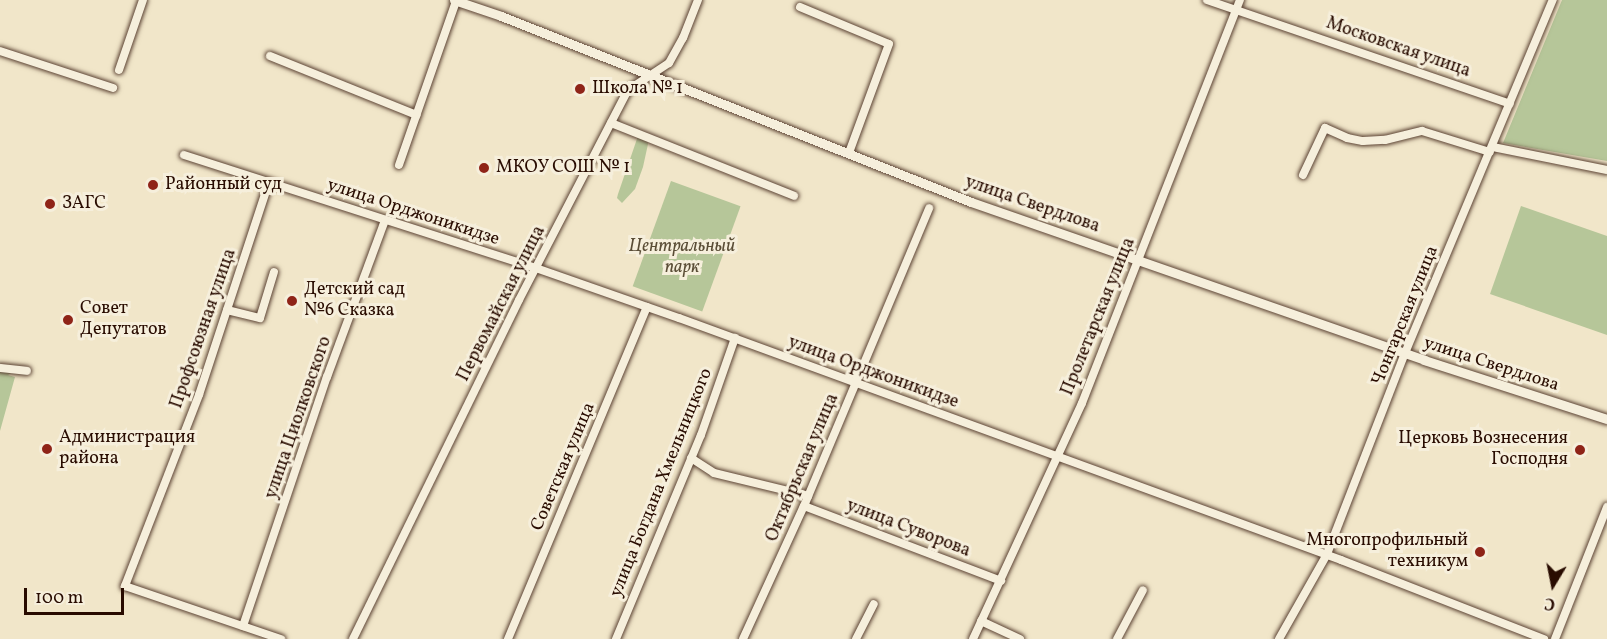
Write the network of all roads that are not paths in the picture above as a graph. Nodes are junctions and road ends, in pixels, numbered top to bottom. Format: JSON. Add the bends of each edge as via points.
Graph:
{"nodes":[{"id":1,"x":143,"y":0,"type":"edge"},
{"id":2,"x":455,"y":0,"type":"edge"},
{"id":3,"x":698,"y":0,"type":"edge"},
{"id":4,"x":1207,"y":0,"type":"edge"},
{"id":5,"x":1240,"y":0,"type":"edge"},
{"id":6,"x":1553,"y":0,"type":"edge"},
{"id":7,"x":800,"y":6,"type":"dead end"},
{"id":8,"x":1236,"y":9,"type":"junction"},
{"id":9,"x":0,"y":51,"type":"edge"},
{"id":10,"x":270,"y":57,"type":"dead end"},
{"id":11,"x":119,"y":70,"type":"dead end"},
{"id":12,"x":649,"y":74,"type":"junction"},
{"id":13,"x":113,"y":88,"type":"dead end"},
{"id":14,"x":1510,"y":104,"type":"junction"},
{"id":15,"x":417,"y":115,"type":"junction"},
{"id":16,"x":611,"y":123,"type":"junction"},
{"id":17,"x":1491,"y":149,"type":"junction"},
{"id":18,"x":849,"y":153,"type":"junction"},
{"id":19,"x":184,"y":154,"type":"dead end"},
{"id":20,"x":399,"y":165,"type":"dead end"},
{"id":21,"x":1607,"y":170,"type":"edge"},
{"id":22,"x":1303,"y":175,"type":"dead end"},
{"id":23,"x":269,"y":182,"type":"junction"},
{"id":24,"x":794,"y":196,"type":"dead end"},
{"id":25,"x":929,"y":208,"type":"dead end"},
{"id":26,"x":384,"y":220,"type":"junction"},
{"id":27,"x":1138,"y":259,"type":"junction"},
{"id":28,"x":536,"y":268,"type":"junction"},
{"id":29,"x":274,"y":272,"type":"dead end"},
{"id":30,"x":647,"y":307,"type":"junction"},
{"id":31,"x":227,"y":309,"type":"junction"},
{"id":32,"x":735,"y":338,"type":"junction"},
{"id":33,"x":1405,"y":353,"type":"junction"},
{"id":34,"x":0,"y":368,"type":"edge"},
{"id":35,"x":27,"y":371,"type":"dead end"},
{"id":36,"x":856,"y":383,"type":"junction"},
{"id":37,"x":1607,"y":420,"type":"edge"},
{"id":38,"x":1056,"y":456,"type":"junction"},
{"id":39,"x":691,"y":458,"type":"junction"},
{"id":40,"x":808,"y":496,"type":"junction"},
{"id":41,"x":804,"y":506,"type":"junction"},
{"id":42,"x":1607,"y":507,"type":"edge"},
{"id":43,"x":1327,"y":554,"type":"junction"},
{"id":44,"x":1001,"y":580,"type":"junction"},
{"id":45,"x":1143,"y":590,"type":"dead end"},
{"id":46,"x":874,"y":604,"type":"dead end"},
{"id":47,"x":981,"y":621,"type":"junction"},
{"id":48,"x":243,"y":626,"type":"junction"},
{"id":49,"x":281,"y":639,"type":"edge"},
{"id":50,"x":352,"y":639,"type":"edge"},
{"id":51,"x":508,"y":639,"type":"edge"},
{"id":52,"x":616,"y":639,"type":"edge"},
{"id":53,"x":743,"y":639,"type":"edge"},
{"id":54,"x":856,"y":639,"type":"edge"},
{"id":55,"x":973,"y":639,"type":"edge"},
{"id":56,"x":1020,"y":639,"type":"edge"},
{"id":57,"x":1117,"y":639,"type":"edge"},
{"id":58,"x":1279,"y":639,"type":"edge"},
{"id":59,"x":1544,"y":639,"type":"edge"},
{"id":60,"x":1555,"y":639,"type":"edge"}],
"edges":[{"from":1,"to":11,"type":"street"},
{"from":2,"to":12,"type":"street","name":"улица Свердлова"},
{"from":2,"to":15,"type":"street"},
{"from":3,"to":12,"type":"street","name":"Первомайская улица","via":[[669,63]]},
{"from":4,"to":8,"type":"street","name":"Московская улица"},
{"from":5,"to":8,"type":"street","name":"Пролетарская улица"},
{"from":6,"to":14,"type":"street","name":"Чонгарская улица"},
{"from":7,"to":18,"type":"street","via":[[889,44]]},
{"from":8,"to":14,"type":"street","name":"Московская улица"},
{"from":8,"to":27,"type":"street","name":"Пролетарская улица"},
{"from":9,"to":13,"type":"street"},
{"from":10,"to":15,"type":"street"},
{"from":12,"to":16,"type":"street","name":"Первомайская улица","via":[[628,90]]},
{"from":12,"to":18,"type":"street","name":"улица Свердлова"},
{"from":14,"to":17,"type":"street","name":"Чонгарская улица"},
{"from":15,"to":20,"type":"street"},
{"from":16,"to":24,"type":"street"},
{"from":16,"to":28,"type":"street","name":"Первомайская улица"},
{"from":17,"to":21,"type":"street"},
{"from":17,"to":22,"type":"street","via":[[1424,131],[1363,141],[1325,128]]},
{"from":17,"to":33,"type":"street","name":"Чонгарская улица"},
{"from":18,"to":27,"type":"street","name":"улица Свердлова","via":[[971,201]]},
{"from":19,"to":23,"type":"street","name":"улица Орджоникидзе"},
{"from":23,"to":26,"type":"street","name":"улица Орджоникидзе"},
{"from":23,"to":31,"type":"street","name":"Профсоюзная улица"},
{"from":25,"to":36,"type":"street","name":"Октябрьская улица"},
{"from":26,"to":28,"type":"street","name":"улица Орджоникидзе"},
{"from":26,"to":48,"type":"street","name":"улица Циолковского"},
{"from":27,"to":33,"type":"street","name":"улица Свердлова"},
{"from":27,"to":38,"type":"street","name":"Пролетарская улица","via":[[1097,366]]},
{"from":28,"to":30,"type":"street","name":"улица Орджоникидзе"},
{"from":28,"to":50,"type":"street","name":"Первомайская улица"},
{"from":29,"to":31,"type":"street","via":[[260,318]]},
{"from":30,"to":32,"type":"street","name":"улица Орджоникидзе"},
{"from":30,"to":51,"type":"street","name":"Советская улица"},
{"from":31,"to":48,"type":"street","name":"Профсоюзная улица","via":[[199,395],[125,586]]},
{"from":32,"to":36,"type":"street","name":"улица Орджоникидзе"},
{"from":32,"to":39,"type":"street","name":"улица Богдана Хмельницкого"},
{"from":33,"to":37,"type":"street","name":"улица Свердлова"},
{"from":33,"to":43,"type":"street","name":"Чонгарская улица"},
{"from":34,"to":35,"type":"street"},
{"from":36,"to":38,"type":"street","name":"улица Орджоникидзе"},
{"from":36,"to":40,"type":"street","name":"Октябрьская улица"},
{"from":38,"to":43,"type":"street","name":"улица Орджоникидзе"},
{"from":38,"to":44,"type":"street","name":"Пролетарская улица"},
{"from":39,"to":40,"type":"street","via":[[714,473]]},
{"from":39,"to":52,"type":"street","name":"улица Богдана Хмельницкого"},
{"from":40,"to":41,"type":"street","name":"Октябрьская улица"},
{"from":41,"to":44,"type":"street","name":"улица Суворова"},
{"from":41,"to":53,"type":"street","name":"Октябрьская улица"},
{"from":42,"to":60,"type":"street"},
{"from":43,"to":58,"type":"street","name":"Чонгарская улица"},
{"from":43,"to":59,"type":"street","name":"улица Орджоникидзе"},
{"from":44,"to":47,"type":"street","name":"Пролетарская улица"},
{"from":45,"to":57,"type":"street"},
{"from":46,"to":54,"type":"street"},
{"from":47,"to":55,"type":"street","name":"Пролетарская улица"},
{"from":47,"to":56,"type":"street"},
{"from":48,"to":49,"type":"street"}]}
